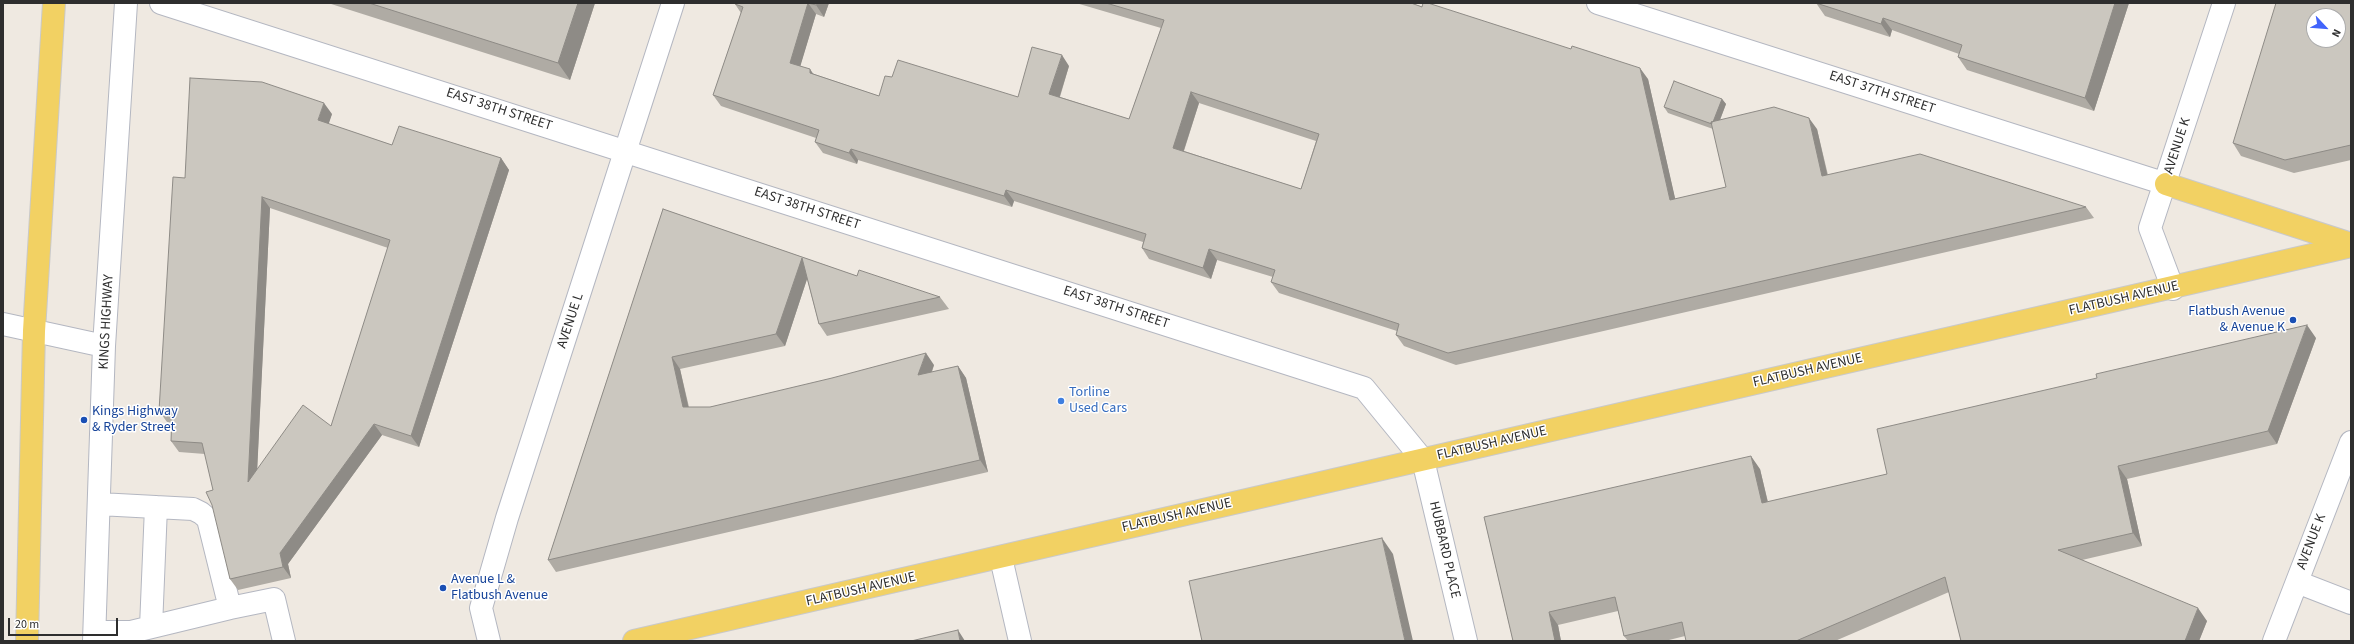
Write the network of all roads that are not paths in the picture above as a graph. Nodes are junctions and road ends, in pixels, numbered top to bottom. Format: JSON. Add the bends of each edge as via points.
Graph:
{"nodes":[{"id":1,"x":54,"y":3,"type":"edge"},
{"id":2,"x":126,"y":3,"type":"edge"},
{"id":3,"x":161,"y":3,"type":"edge"},
{"id":4,"x":673,"y":3,"type":"edge"},
{"id":5,"x":1598,"y":3,"type":"edge"},
{"id":6,"x":2224,"y":3,"type":"edge"},
{"id":7,"x":626,"y":151,"type":"junction"},
{"id":8,"x":2166,"y":184,"type":"junction"},
{"id":9,"x":2351,"y":245,"type":"edge"},
{"id":10,"x":2173,"y":289,"type":"junction"},
{"id":11,"x":3,"y":324,"type":"edge"},
{"id":12,"x":34,"y":331,"type":"junction"},
{"id":13,"x":104,"y":346,"type":"junction"},
{"id":14,"x":2351,"y":442,"type":"edge"},
{"id":15,"x":1423,"y":460,"type":"junction"},
{"id":16,"x":99,"y":504,"type":"junction"},
{"id":17,"x":156,"y":507,"type":"junction"},
{"id":18,"x":1001,"y":558,"type":"junction"},
{"id":19,"x":2297,"y":582,"type":"junction"},
{"id":20,"x":2351,"y":603,"type":"edge"},
{"id":21,"x":230,"y":608,"type":"junction"},
{"id":22,"x":151,"y":627,"type":"junction"},
{"id":23,"x":94,"y":637,"type":"edge"},
{"id":24,"x":27,"y":641,"type":"edge"},
{"id":25,"x":284,"y":641,"type":"edge"},
{"id":26,"x":489,"y":641,"type":"edge"},
{"id":27,"x":634,"y":641,"type":"edge"},
{"id":28,"x":1020,"y":641,"type":"edge"},
{"id":29,"x":1466,"y":641,"type":"edge"},
{"id":30,"x":2274,"y":641,"type":"edge"}],
"edges":[{"from":1,"to":12,"type":"main road"},
{"from":2,"to":13,"type":"street","name":"KINGS HIGHWAY"},
{"from":3,"to":7,"type":"street","name":"EAST 38TH STREET"},
{"from":4,"to":7,"type":"street","name":"AVENUE L"},
{"from":5,"to":8,"type":"street","name":"EAST 37TH STREET"},
{"from":6,"to":8,"type":"street","name":"AVENUE K"},
{"from":7,"to":15,"type":"street","name":"EAST 38TH STREET","via":[[1364,388]]},
{"from":7,"to":26,"type":"street","name":"AVENUE L","via":[[507,518],[481,608]]},
{"from":8,"to":9,"type":"main road"},
{"from":8,"to":10,"type":"street","name":"AVENUE K","via":[[2150,228]]},
{"from":9,"to":10,"type":"main road","name":"FLATBUSH AVENUE"},
{"from":10,"to":15,"type":"main road","name":"FLATBUSH AVENUE"},
{"from":11,"to":12,"type":"street"},
{"from":12,"to":13,"type":"street"},
{"from":12,"to":24,"type":"main road"},
{"from":13,"to":16,"type":"street","name":"KINGS HIGHWAY"},
{"from":14,"to":19,"type":"street","name":"AVENUE K"},
{"from":15,"to":18,"type":"main road","name":"FLATBUSH AVENUE"},
{"from":15,"to":29,"type":"street","name":"HUBBARD PLACE"},
{"from":16,"to":17,"type":"street"},
{"from":16,"to":23,"type":"street","name":"KINGS HIGHWAY"},
{"from":17,"to":21,"type":"street","via":[[193,509],[208,519]]},
{"from":17,"to":22,"type":"street"},
{"from":18,"to":27,"type":"main road","name":"FLATBUSH AVENUE"},
{"from":18,"to":28,"type":"street"},
{"from":19,"to":20,"type":"street"},
{"from":19,"to":30,"type":"street","name":"AVENUE K"},
{"from":21,"to":22,"type":"street"},
{"from":21,"to":25,"type":"street","via":[[274,599]]},
{"from":22,"to":23,"type":"street"}]}
